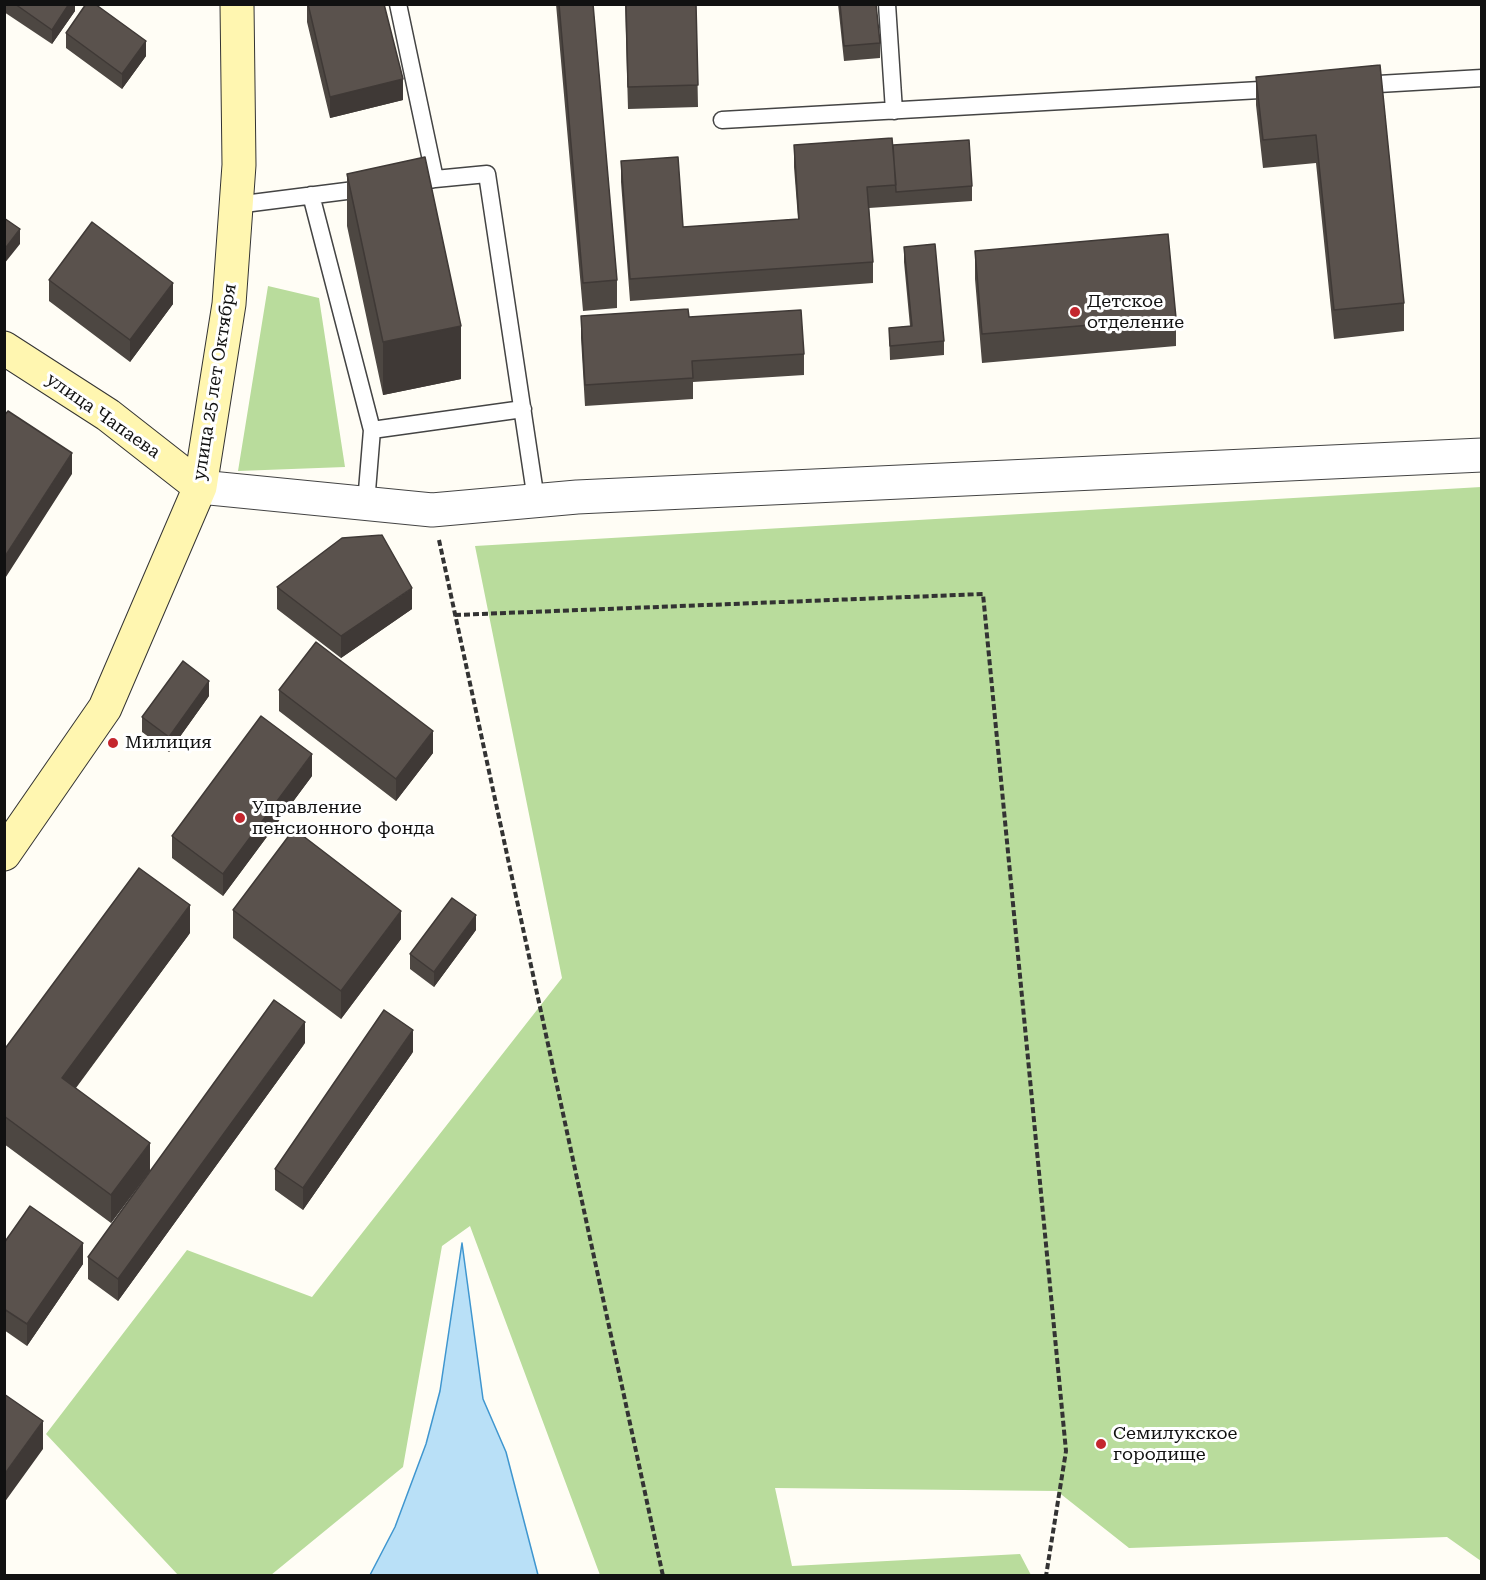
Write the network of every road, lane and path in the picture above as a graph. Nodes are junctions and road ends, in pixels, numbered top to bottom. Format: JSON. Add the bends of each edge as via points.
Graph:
{"nodes":[{"id":1,"x":398,"y":4,"type":"edge"},
{"id":2,"x":887,"y":4,"type":"edge"},
{"id":3,"x":233,"y":7,"type":"edge"},
{"id":4,"x":1482,"y":78,"type":"edge"},
{"id":5,"x":1341,"y":86,"type":"edge"},
{"id":6,"x":1293,"y":88,"type":"edge"},
{"id":7,"x":894,"y":111,"type":"junction"},
{"id":8,"x":722,"y":120,"type":"dead end"},
{"id":9,"x":435,"y":180,"type":"junction"},
{"id":10,"x":412,"y":182,"type":"edge"},
{"id":11,"x":390,"y":185,"type":"edge"},
{"id":12,"x":311,"y":195,"type":"junction"},
{"id":13,"x":236,"y":205,"type":"junction"},
{"id":14,"x":5,"y":348,"type":"edge"},
{"id":15,"x":523,"y":409,"type":"junction"},
{"id":16,"x":372,"y":430,"type":"junction"},
{"id":17,"x":1482,"y":455,"type":"edge"},
{"id":18,"x":200,"y":487,"type":"junction"},
{"id":19,"x":536,"y":500,"type":"junction"},
{"id":20,"x":366,"y":503,"type":"junction"},
{"id":21,"x":432,"y":510,"type":"junction"},
{"id":22,"x":455,"y":615,"type":"junction"},
{"id":23,"x":4,"y":854,"type":"edge"},
{"id":24,"x":663,"y":1575,"type":"edge"},
{"id":25,"x":1046,"y":1575,"type":"edge"}],
"edges":[{"from":1,"to":9,"type":"lane"},
{"from":2,"to":7,"type":"lane"},
{"from":3,"to":13,"type":"street","name":"улица 25 лет Октября","via":[[239,165]]},
{"from":4,"to":5,"type":"lane"},
{"from":6,"to":7,"type":"lane"},
{"from":7,"to":8,"type":"lane"},
{"from":9,"to":10,"type":"lane"},
{"from":9,"to":15,"type":"lane","via":[[487,174]]},
{"from":11,"to":12,"type":"lane"},
{"from":12,"to":13,"type":"lane"},
{"from":12,"to":16,"type":"lane"},
{"from":13,"to":18,"type":"street","name":"улица 25 лет Октября","via":[[229,304]]},
{"from":14,"to":18,"type":"street","name":"улица Чапаева","via":[[108,415]]},
{"from":15,"to":16,"type":"lane"},
{"from":15,"to":19,"type":"lane"},
{"from":16,"to":20,"type":"lane"},
{"from":17,"to":19,"type":"street"},
{"from":18,"to":20,"type":"street"},
{"from":18,"to":23,"type":"street","name":"улица 25 лет Октября","via":[[105,708]]},
{"from":19,"to":21,"type":"street"},
{"from":20,"to":21,"type":"street"},
{"from":21,"to":22,"type":"path"},
{"from":22,"to":24,"type":"path"},
{"from":22,"to":25,"type":"path","via":[[983,594],[1066,1451]]}]}
